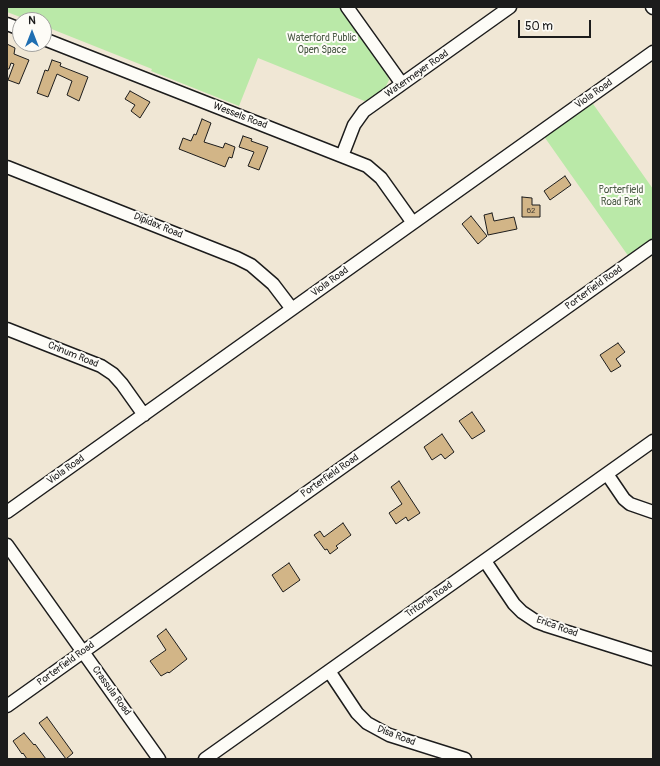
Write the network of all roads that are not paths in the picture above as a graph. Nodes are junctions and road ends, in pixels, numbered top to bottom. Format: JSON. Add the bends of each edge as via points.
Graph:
{"nodes":[{"id":1,"x":347,"y":7,"type":"edge"},
{"id":2,"x":510,"y":7,"type":"edge"},
{"id":3,"x":52,"y":42,"type":"edge"},
{"id":4,"x":653,"y":52,"type":"edge"},
{"id":5,"x":402,"y":84,"type":"junction"},
{"id":6,"x":342,"y":156,"type":"junction"},
{"id":7,"x":7,"y":167,"type":"edge"},
{"id":8,"x":413,"y":223,"type":"junction"},
{"id":9,"x":653,"y":246,"type":"edge"},
{"id":10,"x":292,"y":309,"type":"junction"},
{"id":11,"x":7,"y":329,"type":"edge"},
{"id":12,"x":144,"y":415,"type":"junction"},
{"id":13,"x":653,"y":441,"type":"edge"},
{"id":14,"x":607,"y":474,"type":"junction"},
{"id":15,"x":7,"y":512,"type":"edge"},
{"id":16,"x":653,"y":512,"type":"edge"},
{"id":17,"x":7,"y":545,"type":"edge"},
{"id":18,"x":485,"y":561,"type":"junction"},
{"id":19,"x":82,"y":652,"type":"junction"},
{"id":20,"x":653,"y":659,"type":"edge"},
{"id":21,"x":329,"y":671,"type":"junction"},
{"id":22,"x":7,"y":706,"type":"edge"},
{"id":23,"x":159,"y":759,"type":"edge"},
{"id":24,"x":205,"y":759,"type":"edge"},
{"id":25,"x":465,"y":759,"type":"edge"}],
"edges":[{"from":1,"to":5,"type":"street"},
{"from":2,"to":5,"type":"street","name":"Watermeyer Road"},
{"from":3,"to":6,"type":"street","name":"Wessels Road"},
{"from":4,"to":8,"type":"street","name":"Viola Road"},
{"from":5,"to":6,"type":"street","name":"Watermeyer Road","via":[[360,115]]},
{"from":6,"to":8,"type":"street","name":"Wessels Road","via":[[366,166],[381,178]]},
{"from":7,"to":10,"type":"street","name":"Dipidax Road","via":[[237,258],[251,265],[268,279]]},
{"from":8,"to":10,"type":"street","name":"Viola Road"},
{"from":9,"to":19,"type":"street","name":"Porterfield Road"},
{"from":10,"to":12,"type":"street","name":"Viola Road"},
{"from":11,"to":12,"type":"street","name":"Crinum Road","via":[[101,366],[122,384]]},
{"from":12,"to":15,"type":"street","name":"Viola Road"},
{"from":13,"to":14,"type":"street","name":"Tritonia Road"},
{"from":14,"to":16,"type":"street","via":[[630,504]]},
{"from":14,"to":18,"type":"street","name":"Tritonia Road"},
{"from":17,"to":19,"type":"street","name":"Crassula Road"},
{"from":18,"to":20,"type":"street","name":"Erica Road","via":[[514,604],[537,622]]},
{"from":18,"to":21,"type":"street","name":"Tritonia Road"},
{"from":19,"to":22,"type":"street","name":"Porterfield Road"},
{"from":19,"to":23,"type":"street","name":"Crassula Road"},
{"from":21,"to":24,"type":"street","name":"Tritonia Road"},
{"from":21,"to":25,"type":"street","name":"Disa Road","via":[[367,723],[389,735]]}]}
